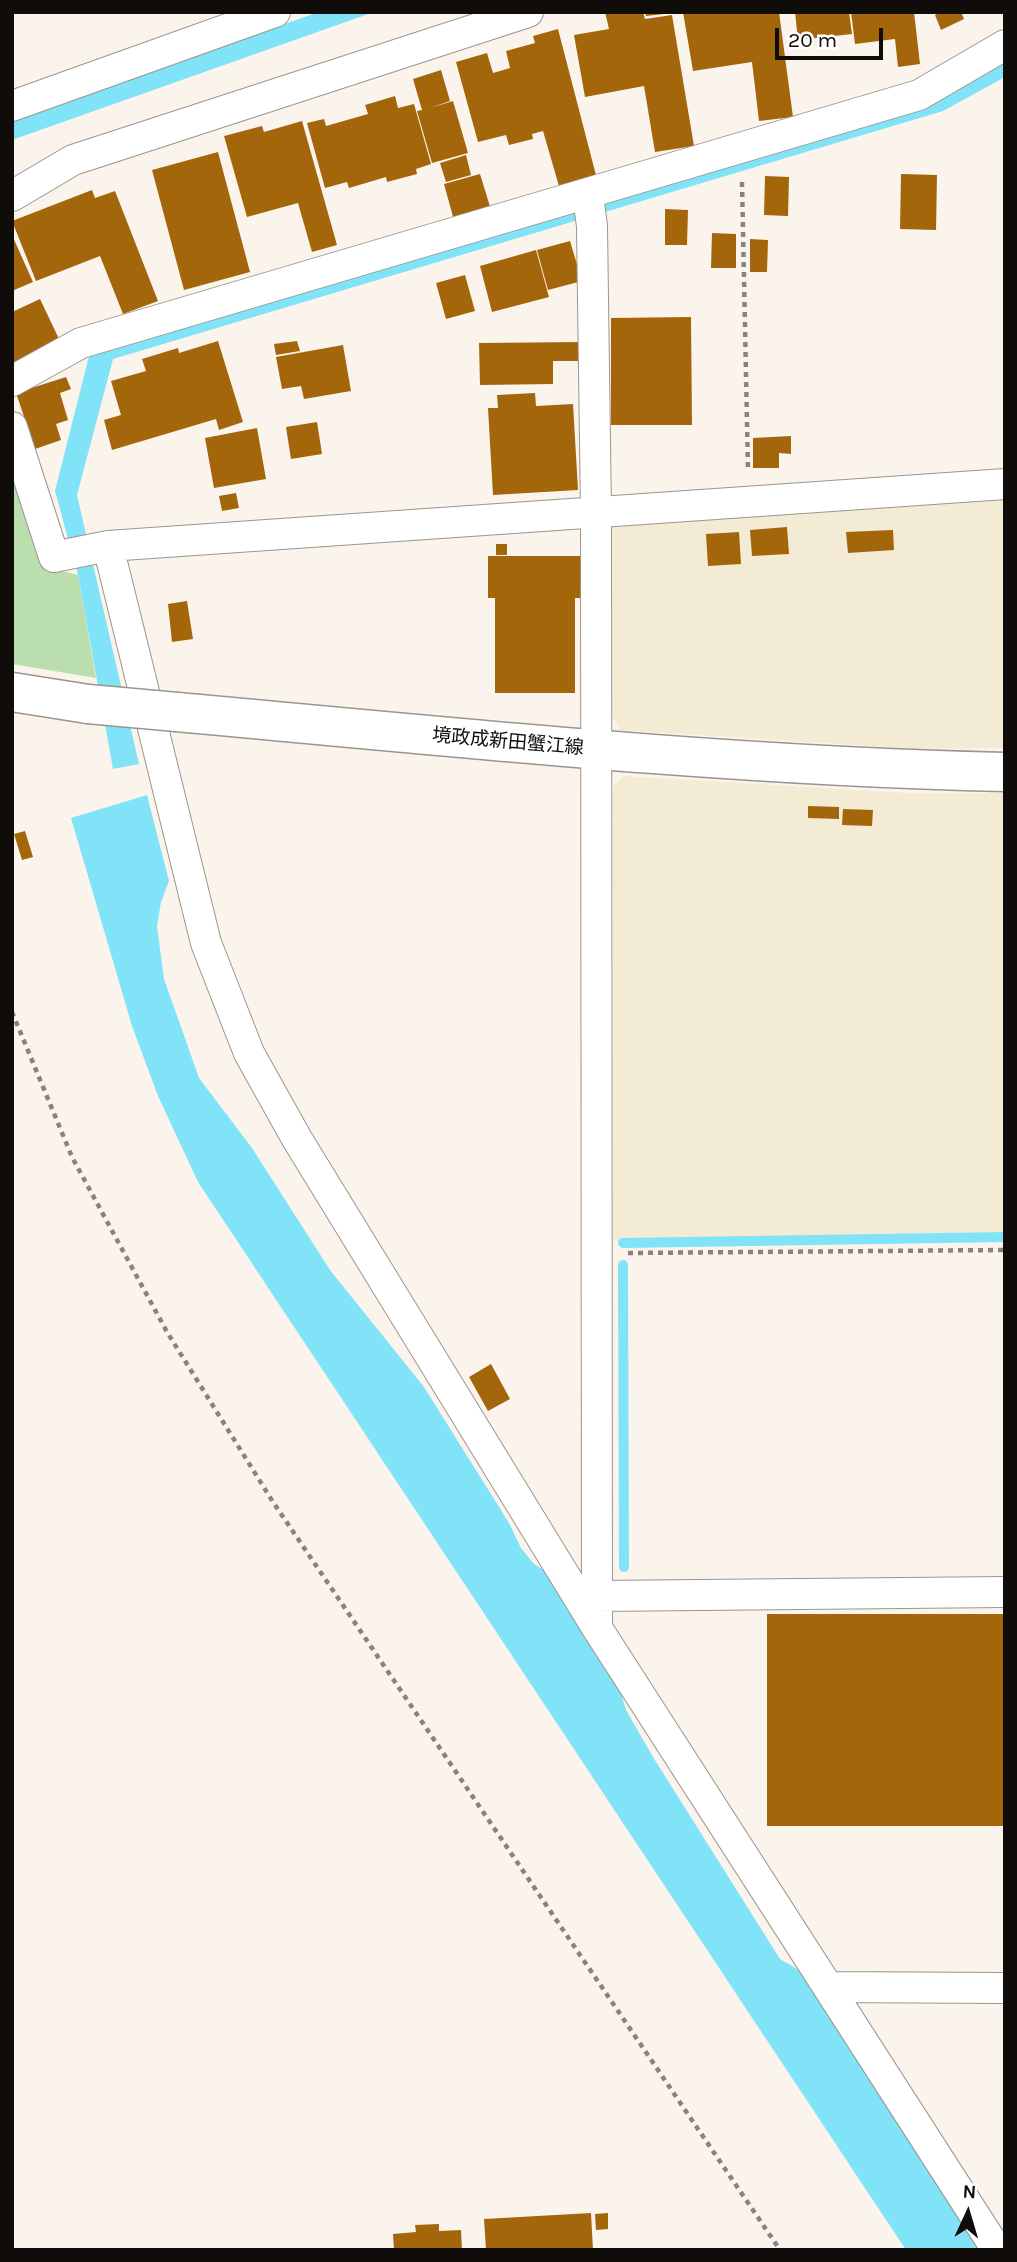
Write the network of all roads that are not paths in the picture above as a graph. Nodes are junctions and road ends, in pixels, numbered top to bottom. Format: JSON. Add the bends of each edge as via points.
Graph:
{"nodes":[{"id":1,"x":275,"y":12,"type":"edge"},
{"id":2,"x":528,"y":12,"type":"edge"},
{"id":3,"x":1005,"y":45,"type":"edge"},
{"id":4,"x":12,"y":106,"type":"edge"},
{"id":5,"x":12,"y":196,"type":"edge"},
{"id":6,"x":588,"y":196,"type":"junction"},
{"id":7,"x":12,"y":381,"type":"edge"},
{"id":8,"x":12,"y":427,"type":"edge"},
{"id":9,"x":1005,"y":484,"type":"edge"},
{"id":10,"x":596,"y":514,"type":"junction"},
{"id":11,"x":108,"y":546,"type":"junction"},
{"id":12,"x":12,"y":692,"type":"edge"},
{"id":13,"x":596,"y":750,"type":"junction"},
{"id":14,"x":1005,"y":772,"type":"edge"},
{"id":15,"x":1005,"y":1592,"type":"edge"},
{"id":16,"x":597,"y":1596,"type":"junction"},
{"id":17,"x":597,"y":1628,"type":"junction"},
{"id":18,"x":828,"y":1987,"type":"junction"},
{"id":19,"x":1005,"y":1988,"type":"edge"},
{"id":20,"x":997,"y":2250,"type":"edge"}],
"edges":[{"from":1,"to":4,"type":"street"},
{"from":2,"to":5,"type":"street","via":[[73,160]]},
{"from":3,"to":6,"type":"street","via":[[919,95]]},
{"from":6,"to":7,"type":"street","via":[[81,344]]},
{"from":6,"to":10,"type":"street"},
{"from":8,"to":11,"type":"street","via":[[54,556]]},
{"from":9,"to":10,"type":"street"},
{"from":10,"to":11,"type":"street"},
{"from":10,"to":13,"type":"street"},
{"from":11,"to":17,"type":"street","via":[[206,943],[249,1053]]},
{"from":12,"to":13,"type":"main road","name":"境政成新田蟹江線","bridge":true,"via":[[88,704]]},
{"from":13,"to":14,"type":"main road","name":"境政成新田蟹江線"},
{"from":13,"to":16,"type":"street"},
{"from":15,"to":16,"type":"street"},
{"from":16,"to":17,"type":"street"},
{"from":17,"to":18,"type":"street"},
{"from":18,"to":19,"type":"street"},
{"from":18,"to":20,"type":"street"}]}
